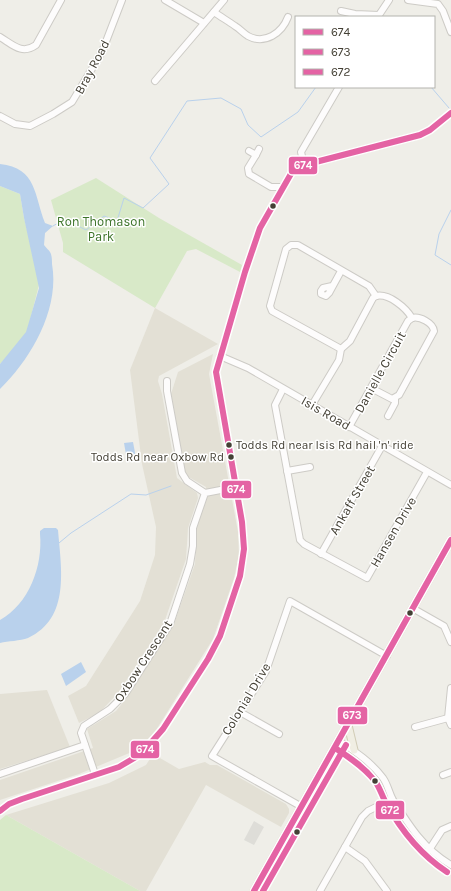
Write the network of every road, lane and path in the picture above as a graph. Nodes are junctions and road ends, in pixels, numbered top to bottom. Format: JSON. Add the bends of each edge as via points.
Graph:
{"nodes":[{"id":1,"x":61,"y":0,"type":"edge"},
{"id":2,"x":122,"y":0,"type":"edge"},
{"id":3,"x":224,"y":0,"type":"edge"},
{"id":4,"x":389,"y":0,"type":"edge"},
{"id":5,"x":408,"y":0,"type":"edge"},
{"id":6,"x":168,"y":1,"type":"edge"},
{"id":7,"x":434,"y":1,"type":"edge"},
{"id":8,"x":341,"y":11,"type":"dead end"},
{"id":9,"x":214,"y":12,"type":"junction"},
{"id":10,"x":288,"y":17,"type":"dead end"},
{"id":11,"x":204,"y":23,"type":"junction"},
{"id":12,"x":451,"y":32,"type":"edge"},
{"id":13,"x":0,"y":37,"type":"edge"},
{"id":14,"x":155,"y":81,"type":"dead end"},
{"id":15,"x":338,"y":88,"type":"edge"},
{"id":16,"x":451,"y":113,"type":"edge"},
{"id":17,"x":0,"y":116,"type":"edge"},
{"id":18,"x":249,"y":151,"type":"dead end"},
{"id":19,"x":301,"y":154,"type":"junction"},
{"id":20,"x":304,"y":165,"type":"junction"},
{"id":21,"x":294,"y":169,"type":"junction"},
{"id":22,"x":271,"y":187,"type":"junction"},
{"id":23,"x":283,"y":187,"type":"junction"},
{"id":24,"x":278,"y":196,"type":"junction"},
{"id":25,"x":341,"y":271,"type":"junction"},
{"id":26,"x":332,"y":286,"type":"dead end"},
{"id":27,"x":376,"y":296,"type":"junction"},
{"id":28,"x":412,"y":318,"type":"junction"},
{"id":29,"x":341,"y":349,"type":"junction"},
{"id":30,"x":220,"y":356,"type":"junction"},
{"id":31,"x":167,"y":381,"type":"dead end"},
{"id":32,"x":371,"y":388,"type":"junction"},
{"id":33,"x":283,"y":389,"type":"junction"},
{"id":34,"x":395,"y":398,"type":"junction"},
{"id":35,"x":312,"y":405,"type":"junction"},
{"id":36,"x":388,"y":416,"type":"dead end"},
{"id":37,"x":349,"y":427,"type":"junction"},
{"id":38,"x":382,"y":446,"type":"junction"},
{"id":39,"x":310,"y":467,"type":"dead end"},
{"id":40,"x":287,"y":472,"type":"junction"},
{"id":41,"x":427,"y":472,"type":"junction"},
{"id":42,"x":451,"y":485,"type":"edge"},
{"id":43,"x":236,"y":487,"type":"junction"},
{"id":44,"x":205,"y":493,"type":"junction"},
{"id":45,"x":451,"y":540,"type":"edge"},
{"id":46,"x":321,"y":554,"type":"junction"},
{"id":47,"x":414,"y":609,"type":"junction"},
{"id":48,"x":451,"y":642,"type":"edge"},
{"id":49,"x":386,"y":656,"type":"junction"},
{"id":50,"x":451,"y":688,"type":"edge"},
{"id":51,"x":240,"y":712,"type":"junction"},
{"id":52,"x":448,"y":718,"type":"junction"},
{"id":53,"x":348,"y":725,"type":"junction"},
{"id":54,"x":451,"y":725,"type":"edge"},
{"id":55,"x":415,"y":727,"type":"dead end"},
{"id":56,"x":279,"y":734,"type":"dead end"},
{"id":57,"x":339,"y":741,"type":"junction"},
{"id":58,"x":85,"y":745,"type":"junction"},
{"id":59,"x":354,"y":750,"type":"junction"},
{"id":60,"x":451,"y":772,"type":"edge"},
{"id":61,"x":0,"y":774,"type":"edge"},
{"id":62,"x":95,"y":774,"type":"junction"},
{"id":63,"x":443,"y":775,"type":"dead end"},
{"id":64,"x":392,"y":799,"type":"junction"},
{"id":65,"x":302,"y":807,"type":"junction"},
{"id":66,"x":0,"y":810,"type":"edge"},
{"id":67,"x":451,"y":826,"type":"edge"},
{"id":68,"x":345,"y":847,"type":"junction"},
{"id":69,"x":429,"y":850,"type":"junction"},
{"id":70,"x":451,"y":866,"type":"edge"},
{"id":71,"x":254,"y":891,"type":"edge"},
{"id":72,"x":320,"y":891,"type":"edge"},
{"id":73,"x":387,"y":891,"type":"edge"}],
"edges":[{"from":1,"to":13,"type":"street","via":[[36,45],[30,50],[23,50]]},
{"from":2,"to":17,"type":"street","name":"Bray Road","via":[[102,52],[72,102],[30,126],[15,124]]},
{"from":3,"to":9,"type":"street"},
{"from":4,"to":8,"type":"street","via":[[379,15]]},
{"from":5,"to":7,"type":"street","via":[[417,3]]},
{"from":6,"to":11,"type":"street"},
{"from":7,"to":12,"type":"street","via":[[442,9]]},
{"from":9,"to":10,"type":"street","via":[[248,36],[260,39],[278,33]]},
{"from":9,"to":11,"type":"street"},
{"from":11,"to":14,"type":"street"},
{"from":15,"to":19,"type":"street"},
{"from":16,"to":20,"type":"street","via":[[420,135]]},
{"from":18,"to":22,"type":"street","via":[[257,152],[248,172]]},
{"from":19,"to":20,"type":"street"},
{"from":19,"to":21,"type":"street"},
{"from":20,"to":21,"type":"street"},
{"from":21,"to":23,"type":"street"},
{"from":22,"to":23,"type":"street"},
{"from":22,"to":24,"type":"street"},
{"from":23,"to":24,"type":"street"},
{"from":24,"to":30,"type":"street","via":[[260,228]]},
{"from":25,"to":26,"type":"street"},
{"from":25,"to":27,"type":"street","via":[[369,286]]},
{"from":25,"to":29,"type":"street","via":[[298,245],[291,245],[286,249],[270,306],[272,311]]},
{"from":27,"to":28,"type":"street","via":[[384,295],[397,302]]},
{"from":27,"to":29,"type":"street","via":[[350,341]]},
{"from":28,"to":32,"type":"street","name":"Danielle Circuit"},
{"from":28,"to":34,"type":"street","via":[[417,317],[431,325],[434,331]]},
{"from":29,"to":35,"type":"street","via":[[339,360]]},
{"from":30,"to":33,"type":"street","name":"Isis Road","via":[[248,368]]},
{"from":30,"to":43,"type":"street","via":[[216,378]]},
{"from":31,"to":44,"type":"street","via":[[182,473],[186,481]]},
{"from":32,"to":34,"type":"street","via":[[389,398]]},
{"from":32,"to":37,"type":"street","name":"Danielle Circuit"},
{"from":33,"to":35,"type":"street","name":"Isis Road"},
{"from":33,"to":40,"type":"street","name":"Hansen Drive","via":[[275,405]]},
{"from":34,"to":36,"type":"street"},
{"from":35,"to":37,"type":"street","name":"Isis Road"},
{"from":37,"to":38,"type":"street","name":"Isis Road"},
{"from":38,"to":41,"type":"street","name":"Isis Road"},
{"from":38,"to":46,"type":"street","name":"Ankaff Street"},
{"from":39,"to":40,"type":"street"},
{"from":40,"to":46,"type":"street","name":"Hansen Drive","via":[[300,540]]},
{"from":41,"to":42,"type":"street","name":"Isis Road"},
{"from":41,"to":46,"type":"street","name":"Hansen Drive","via":[[366,578]]},
{"from":43,"to":44,"type":"street"},
{"from":43,"to":62,"type":"street","via":[[244,535],[242,564],[237,587],[215,646],[162,729],[141,754],[119,767]]},
{"from":44,"to":58,"type":"street","name":"Oxbow Crescent","via":[[192,528],[190,564],[170,624],[125,694],[110,709],[84,726],[81,733]]},
{"from":45,"to":47,"type":"main road"},
{"from":47,"to":48,"type":"street","via":[[444,626]]},
{"from":47,"to":49,"type":"main road"},
{"from":49,"to":51,"type":"street","name":"Colonial Drive","via":[[290,601],[266,671]]},
{"from":49,"to":53,"type":"main road"},
{"from":50,"to":52,"type":"street"},
{"from":51,"to":56,"type":"street"},
{"from":51,"to":65,"type":"street","name":"Colonial Drive","via":[[212,756]]},
{"from":52,"to":54,"type":"street"},
{"from":52,"to":55,"type":"street"},
{"from":53,"to":57,"type":"main road"},
{"from":53,"to":59,"type":"main road"},
{"from":57,"to":59,"type":"street"},
{"from":57,"to":65,"type":"main road"},
{"from":58,"to":61,"type":"street"},
{"from":58,"to":62,"type":"street","name":"Oxbow Crescent"},
{"from":59,"to":64,"type":"street","via":[[380,774]]},
{"from":60,"to":63,"type":"street"},
{"from":62,"to":66,"type":"street","via":[[22,798]]},
{"from":64,"to":68,"type":"street","via":[[368,811],[362,817]]},
{"from":64,"to":69,"type":"street","via":[[414,833]]},
{"from":65,"to":71,"type":"main road"},
{"from":67,"to":69,"type":"street","via":[[442,830]]},
{"from":68,"to":72,"type":"street"},
{"from":68,"to":73,"type":"street","via":[[365,861]]},
{"from":69,"to":70,"type":"street"}]}
